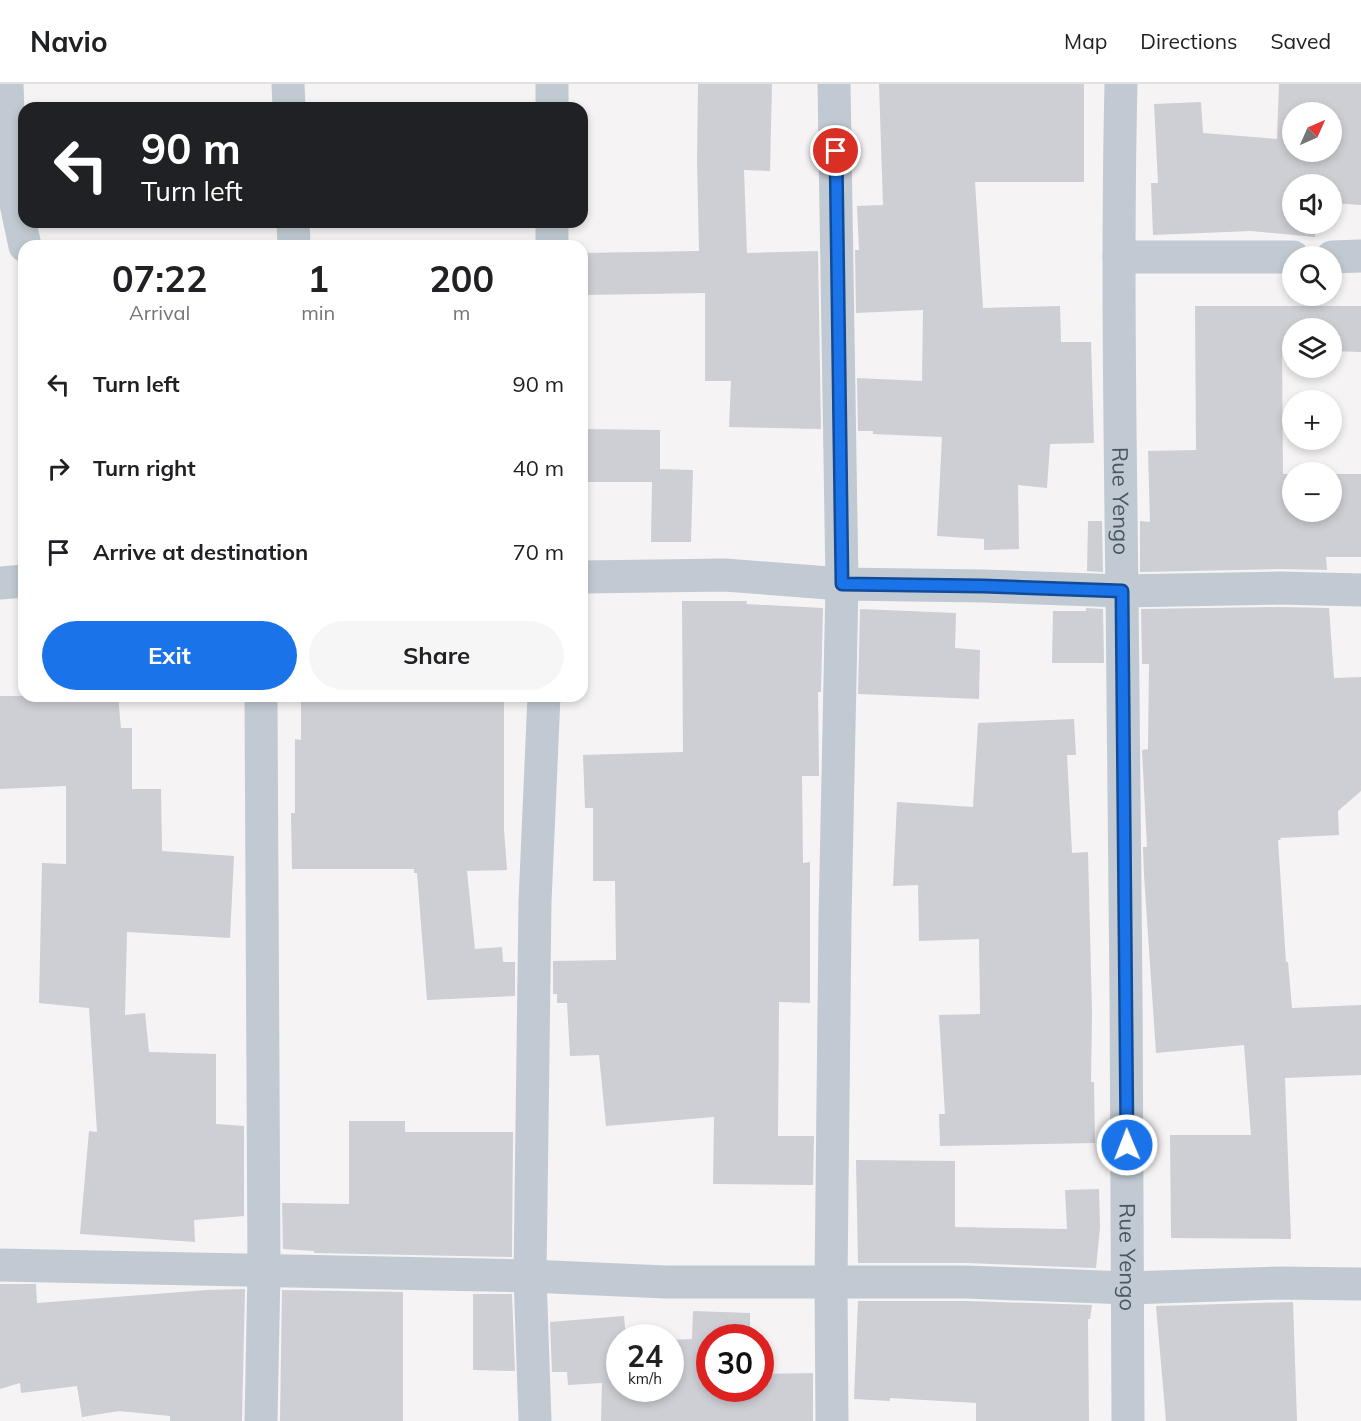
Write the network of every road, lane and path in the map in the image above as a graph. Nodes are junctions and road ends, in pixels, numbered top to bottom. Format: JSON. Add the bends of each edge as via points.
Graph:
{"nodes":[{"id":1,"x":7,"y":84,"type":"edge"},
{"id":2,"x":288,"y":84,"type":"edge"},
{"id":3,"x":552,"y":84,"type":"edge"},
{"id":4,"x":834,"y":84,"type":"edge"},
{"id":5,"x":1121,"y":84,"type":"edge"},
{"id":6,"x":289,"y":102,"type":"edge"},
{"id":7,"x":552,"y":102,"type":"edge"},
{"id":8,"x":18,"y":213,"type":"edge"},
{"id":9,"x":1361,"y":256,"type":"edge"},
{"id":10,"x":1282,"y":257,"type":"edge"},
{"id":11,"x":1342,"y":257,"type":"edge"},
{"id":12,"x":1119,"y":258,"type":"junction"},
{"id":13,"x":588,"y":577,"type":"edge"},
{"id":14,"x":18,"y":582,"type":"edge"},
{"id":15,"x":0,"y":583,"type":"edge"},
{"id":16,"x":842,"y":584,"type":"junction"},
{"id":17,"x":1361,"y":590,"type":"edge"},
{"id":18,"x":1122,"y":591,"type":"junction"},
{"id":19,"x":261,"y":702,"type":"edge"},
{"id":20,"x":544,"y":702,"type":"edge"},
{"id":21,"x":0,"y":1265,"type":"edge"},
{"id":22,"x":264,"y":1271,"type":"junction"},
{"id":23,"x":530,"y":1276,"type":"junction"},
{"id":24,"x":831,"y":1282,"type":"junction"},
{"id":25,"x":1361,"y":1284,"type":"edge"},
{"id":26,"x":1128,"y":1288,"type":"junction"},
{"id":27,"x":261,"y":1421,"type":"edge"},
{"id":28,"x":535,"y":1421,"type":"edge"},
{"id":29,"x":832,"y":1421,"type":"edge"},
{"id":30,"x":1128,"y":1421,"type":"edge"}],
"edges":[{"from":1,"to":8,"type":"street","via":[[10,176]]},
{"from":2,"to":6,"type":"street"},
{"from":3,"to":7,"type":"street"},
{"from":4,"to":16,"type":"street"},
{"from":5,"to":12,"type":"street","name":"Rue Yengo"},
{"from":9,"to":11,"type":"street"},
{"from":10,"to":12,"type":"street"},
{"from":12,"to":18,"type":"street","name":"Rue Yengo"},
{"from":13,"to":16,"type":"street","via":[[726,575]]},
{"from":14,"to":15,"type":"street"},
{"from":16,"to":18,"type":"street"},
{"from":16,"to":24,"type":"street"},
{"from":17,"to":18,"type":"street"},
{"from":18,"to":26,"type":"street","name":"Rue Yengo"},
{"from":19,"to":22,"type":"street"},
{"from":20,"to":23,"type":"street","via":[[535,903]]},
{"from":21,"to":22,"type":"street"},
{"from":22,"to":23,"type":"street"},
{"from":22,"to":27,"type":"street"},
{"from":23,"to":24,"type":"street","via":[[665,1282]]},
{"from":23,"to":28,"type":"street"},
{"from":24,"to":26,"type":"street"},
{"from":24,"to":29,"type":"street"},
{"from":25,"to":26,"type":"street"},
{"from":26,"to":30,"type":"street","name":"Rue Yengo"}]}
